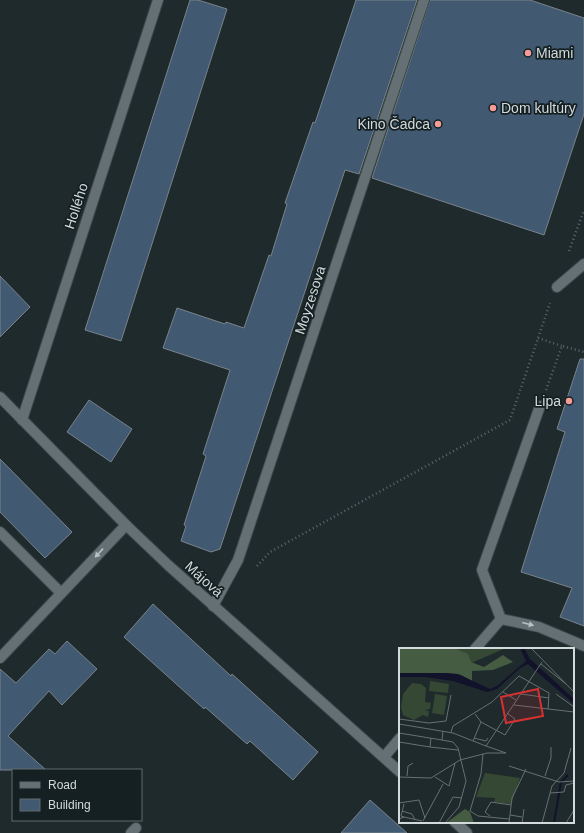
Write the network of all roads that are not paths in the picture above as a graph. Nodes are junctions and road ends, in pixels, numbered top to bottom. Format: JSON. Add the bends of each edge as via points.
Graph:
{"nodes":[{"id":1,"x":158,"y":0,"type":"edge"},
{"id":2,"x":424,"y":0,"type":"edge"},
{"id":3,"x":584,"y":264,"type":"edge"},
{"id":4,"x":556,"y":287,"type":"dead end"},
{"id":5,"x":0,"y":397,"type":"edge"},
{"id":6,"x":540,"y":406,"type":"road end"},
{"id":7,"x":22,"y":420,"type":"junction"},
{"id":8,"x":126,"y":525,"type":"junction"},
{"id":9,"x":0,"y":532,"type":"edge"},
{"id":10,"x":61,"y":593,"type":"junction"},
{"id":11,"x":214,"y":606,"type":"junction"},
{"id":12,"x":501,"y":619,"type":"junction"},
{"id":13,"x":584,"y":646,"type":"edge"},
{"id":14,"x":476,"y":648,"type":"edge"},
{"id":15,"x":0,"y":658,"type":"edge"},
{"id":16,"x":399,"y":739,"type":"edge"},
{"id":17,"x":384,"y":757,"type":"junction"},
{"id":18,"x":399,"y":771,"type":"edge"},
{"id":19,"x":456,"y":823,"type":"edge"},
{"id":20,"x":467,"y":833,"type":"edge"}],
"edges":[{"from":1,"to":7,"type":"street","name":"Hollého"},
{"from":2,"to":11,"type":"street","name":"Moyzesova","via":[[238,560]]},
{"from":3,"to":4,"type":"street"},
{"from":5,"to":7,"type":"street","name":"Májová"},
{"from":6,"to":12,"type":"street","via":[[482,570]]},
{"from":7,"to":8,"type":"street","name":"Májová"},
{"from":8,"to":10,"type":"street","one_way":true},
{"from":8,"to":11,"type":"street","name":"Májová"},
{"from":9,"to":10,"type":"street"},
{"from":10,"to":15,"type":"street"},
{"from":11,"to":17,"type":"street","name":"Májová"},
{"from":12,"to":13,"type":"street","one_way":true,"via":[[539,627]]},
{"from":12,"to":14,"type":"street"},
{"from":16,"to":17,"type":"street"},
{"from":17,"to":18,"type":"street","name":"Májová"},
{"from":19,"to":20,"type":"street"}]}
